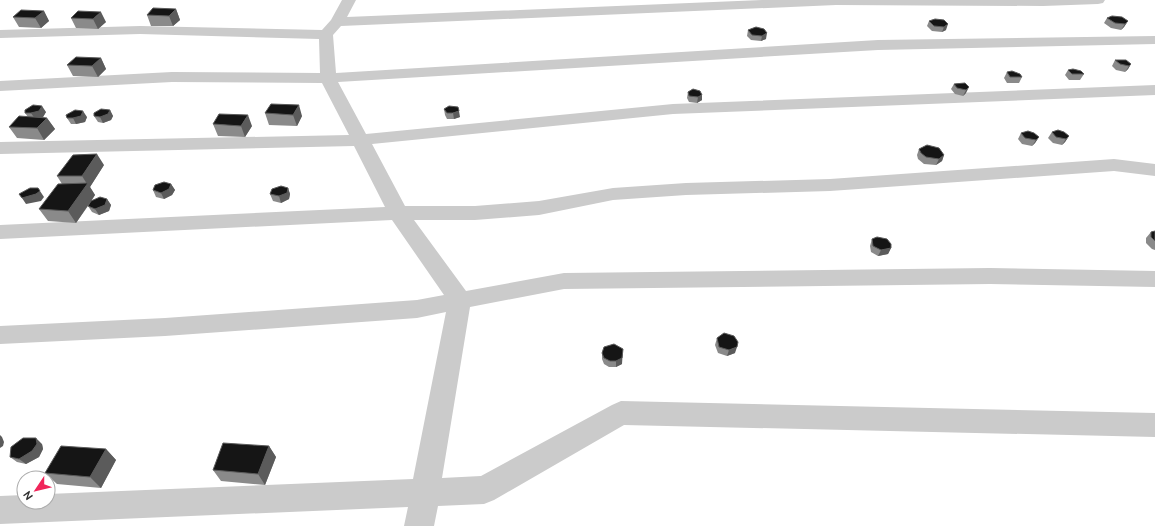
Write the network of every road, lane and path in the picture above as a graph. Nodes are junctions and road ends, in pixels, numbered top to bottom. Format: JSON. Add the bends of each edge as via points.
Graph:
{"nodes":[{"id":1,"x":349,"y":0,"type":"edge"},
{"id":2,"x":1098,"y":0,"type":"edge"},
{"id":3,"x":331,"y":29,"type":"junction"},
{"id":4,"x":0,"y":34,"type":"edge"},
{"id":5,"x":1155,"y":40,"type":"edge"},
{"id":6,"x":328,"y":78,"type":"junction"},
{"id":7,"x":0,"y":86,"type":"edge"},
{"id":8,"x":1155,"y":90,"type":"edge"},
{"id":9,"x":361,"y":140,"type":"junction"},
{"id":10,"x":0,"y":148,"type":"edge"},
{"id":11,"x":1155,"y":170,"type":"edge"},
{"id":12,"x":398,"y":213,"type":"junction"},
{"id":13,"x":0,"y":232,"type":"edge"},
{"id":14,"x":1155,"y":279,"type":"edge"},
{"id":15,"x":460,"y":300,"type":"junction"},
{"id":16,"x":0,"y":335,"type":"edge"},
{"id":17,"x":1155,"y":425,"type":"edge"},
{"id":18,"x":425,"y":492,"type":"junction"},
{"id":19,"x":0,"y":510,"type":"edge"},
{"id":20,"x":419,"y":526,"type":"edge"}],
"edges":[{"from":1,"to":3,"type":"street"},
{"from":2,"to":3,"type":"street","via":[[836,1]]},
{"from":3,"to":4,"type":"street"},
{"from":3,"to":6,"type":"street"},
{"from":5,"to":6,"type":"street","via":[[878,45]]},
{"from":6,"to":7,"type":"street","via":[[172,77]]},
{"from":6,"to":9,"type":"street"},
{"from":8,"to":9,"type":"street","via":[[673,109]]},
{"from":9,"to":10,"type":"street"},
{"from":9,"to":12,"type":"street"},
{"from":11,"to":12,"type":"street","via":[[1114,165],[830,185],[686,189],[614,194],[539,208],[476,213]]},
{"from":12,"to":13,"type":"street"},
{"from":12,"to":15,"type":"street"},
{"from":14,"to":15,"type":"street","via":[[990,276],[564,281]]},
{"from":15,"to":16,"type":"street","via":[[417,308],[165,327]]},
{"from":15,"to":18,"type":"street"},
{"from":17,"to":18,"type":"street","via":[[621,412],[484,490]]},
{"from":18,"to":19,"type":"street"},
{"from":18,"to":20,"type":"street"}]}
